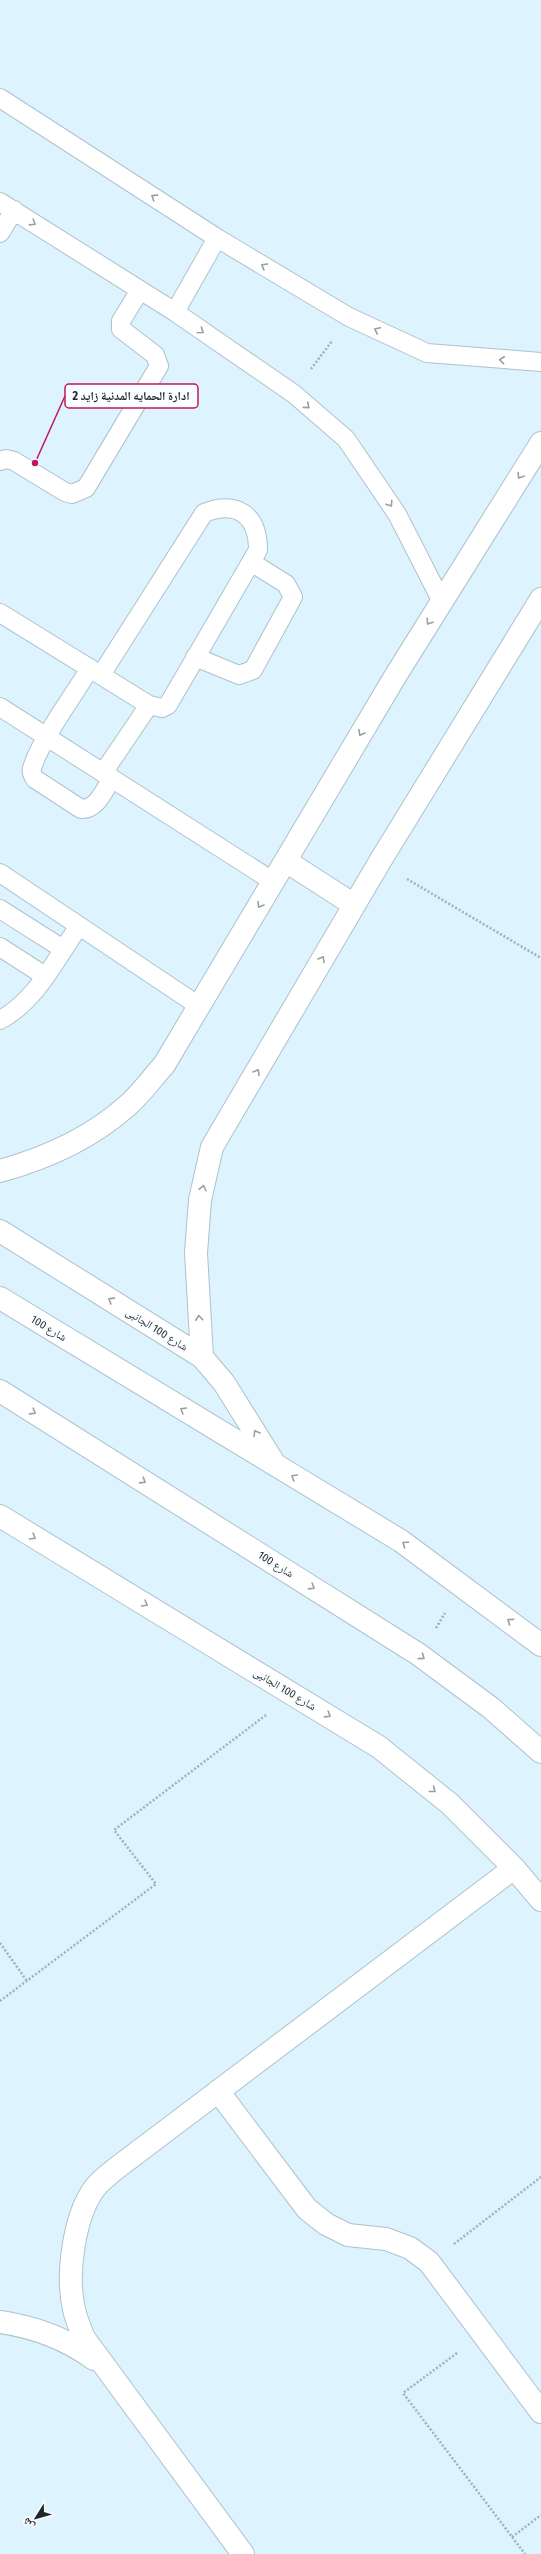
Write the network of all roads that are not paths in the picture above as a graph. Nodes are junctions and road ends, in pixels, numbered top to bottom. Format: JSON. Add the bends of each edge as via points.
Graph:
{"nodes":[{"id":1,"x":0,"y":98,"type":"edge"},
{"id":2,"x":7,"y":206,"type":"edge"},
{"id":3,"x":0,"y":233,"type":"edge"},
{"id":4,"x":217,"y":238,"type":"junction"},
{"id":5,"x":140,"y":290,"type":"junction"},
{"id":6,"x":175,"y":312,"type":"junction"},
{"id":7,"x":541,"y":362,"type":"edge"},
{"id":8,"x":541,"y":443,"type":"edge"},
{"id":9,"x":0,"y":461,"type":"edge"},
{"id":10,"x":251,"y":562,"type":"junction"},
{"id":11,"x":541,"y":599,"type":"edge"},
{"id":12,"x":442,"y":602,"type":"junction"},
{"id":13,"x":0,"y":613,"type":"edge"},
{"id":14,"x":195,"y":657,"type":"junction"},
{"id":15,"x":96,"y":672,"type":"junction"},
{"id":16,"x":149,"y":705,"type":"junction"},
{"id":17,"x":0,"y":707,"type":"edge"},
{"id":18,"x":48,"y":738,"type":"junction"},
{"id":19,"x":107,"y":775,"type":"junction"},
{"id":20,"x":286,"y":860,"type":"junction"},
{"id":21,"x":0,"y":873,"type":"edge"},
{"id":22,"x":274,"y":882,"type":"junction"},
{"id":23,"x":354,"y":905,"type":"junction"},
{"id":24,"x":0,"y":909,"type":"edge"},
{"id":25,"x":79,"y":926,"type":"junction"},
{"id":26,"x":0,"y":947,"type":"edge"},
{"id":27,"x":63,"y":949,"type":"junction"},
{"id":28,"x":45,"y":976,"type":"junction"},
{"id":29,"x":199,"y":1006,"type":"junction"},
{"id":30,"x":0,"y":1020,"type":"edge"},
{"id":31,"x":0,"y":1171,"type":"edge"},
{"id":32,"x":0,"y":1232,"type":"edge"},
{"id":33,"x":0,"y":1298,"type":"edge"},
{"id":34,"x":202,"y":1357,"type":"junction"},
{"id":35,"x":0,"y":1391,"type":"edge"},
{"id":36,"x":276,"y":1466,"type":"junction"},
{"id":37,"x":0,"y":1516,"type":"edge"},
{"id":38,"x":541,"y":1645,"type":"edge"},
{"id":39,"x":541,"y":1752,"type":"edge"},
{"id":40,"x":514,"y":1868,"type":"junction"},
{"id":41,"x":541,"y":1900,"type":"edge"},
{"id":42,"x":218,"y":2091,"type":"junction"},
{"id":43,"x":0,"y":2322,"type":"edge"},
{"id":44,"x":101,"y":2365,"type":"junction"},
{"id":45,"x":541,"y":2412,"type":"edge"},
{"id":46,"x":243,"y":2554,"type":"edge"}],
"edges":[{"from":4,"to":1,"type":"lane","one_way":true},
{"from":2,"to":3,"type":"lane"},
{"from":2,"to":5,"type":"lane","one_way":true},
{"from":4,"to":6,"type":"lane"},
{"from":7,"to":4,"type":"lane","one_way":true,"via":[[427,353],[349,317]]},
{"from":5,"to":6,"type":"lane"},
{"from":5,"to":9,"type":"lane","via":[[121,320],[121,329],[155,355],[159,366],[86,488],[80,492],[65,492],[14,461]]},
{"from":6,"to":12,"type":"lane","one_way":true,"via":[[294,394],[346,439],[397,514]]},
{"from":8,"to":12,"type":"street","one_way":true},
{"from":10,"to":14,"type":"lane"},
{"from":10,"to":14,"type":"lane","via":[[286,584],[293,597],[253,670],[239,676]]},
{"from":10,"to":15,"type":"lane","via":[[258,550],[258,533],[250,518],[236,509],[219,507],[204,513]]},
{"from":11,"to":23,"type":"street"},
{"from":12,"to":20,"type":"street","one_way":true},
{"from":13,"to":15,"type":"lane"},
{"from":14,"to":16,"type":"lane","via":[[168,705],[162,708]]},
{"from":15,"to":16,"type":"lane"},
{"from":15,"to":18,"type":"lane"},
{"from":16,"to":19,"type":"lane"},
{"from":17,"to":18,"type":"lane"},
{"from":18,"to":19,"type":"lane"},
{"from":18,"to":19,"type":"lane","via":[[32,768],[32,774],[35,779],[81,808],[88,809],[94,806]]},
{"from":19,"to":22,"type":"lane"},
{"from":20,"to":22,"type":"street"},
{"from":20,"to":23,"type":"street"},
{"from":21,"to":25,"type":"lane"},
{"from":22,"to":29,"type":"street","one_way":true},
{"from":34,"to":23,"type":"street","one_way":true,"via":[[196,1253],[200,1200],[212,1147]]},
{"from":24,"to":27,"type":"lane"},
{"from":25,"to":27,"type":"lane"},
{"from":25,"to":29,"type":"lane"},
{"from":26,"to":28,"type":"lane"},
{"from":27,"to":28,"type":"lane"},
{"from":28,"to":30,"type":"lane","via":[[14,1013]]},
{"from":29,"to":31,"type":"street","via":[[164,1065],[128,1106],[85,1138],[37,1161]]},
{"from":34,"to":32,"type":"street","name":"شارع 100 الجانبى","one_way":true},
{"from":36,"to":33,"type":"street","name":"شارع 100","one_way":true},
{"from":36,"to":34,"type":"street","name":"شارع 100 الجانبى","one_way":true,"via":[[236,1401]]},
{"from":35,"to":39,"type":"street","name":"شارع 100","one_way":true,"via":[[418,1654],[491,1708]]},
{"from":38,"to":36,"type":"street","name":"شارع 100","one_way":true,"via":[[401,1541]]},
{"from":37,"to":40,"type":"street","name":"شارع 100 الجانبى","one_way":true,"via":[[379,1747],[450,1804]]},
{"from":40,"to":41,"type":"street","name":"شارع 100 الجانبى"},
{"from":40,"to":42,"type":"street"},
{"from":42,"to":44,"type":"street","via":[[114,2170],[94,2188],[81,2211],[75,2238],[73,2308],[84,2338]]},
{"from":42,"to":45,"type":"street","via":[[307,2209],[326,2224],[348,2235],[386,2239],[410,2248],[429,2262]]},
{"from":43,"to":44,"type":"street","via":[[20,2324],[49,2333],[77,2347]]},
{"from":44,"to":46,"type":"street"}]}
